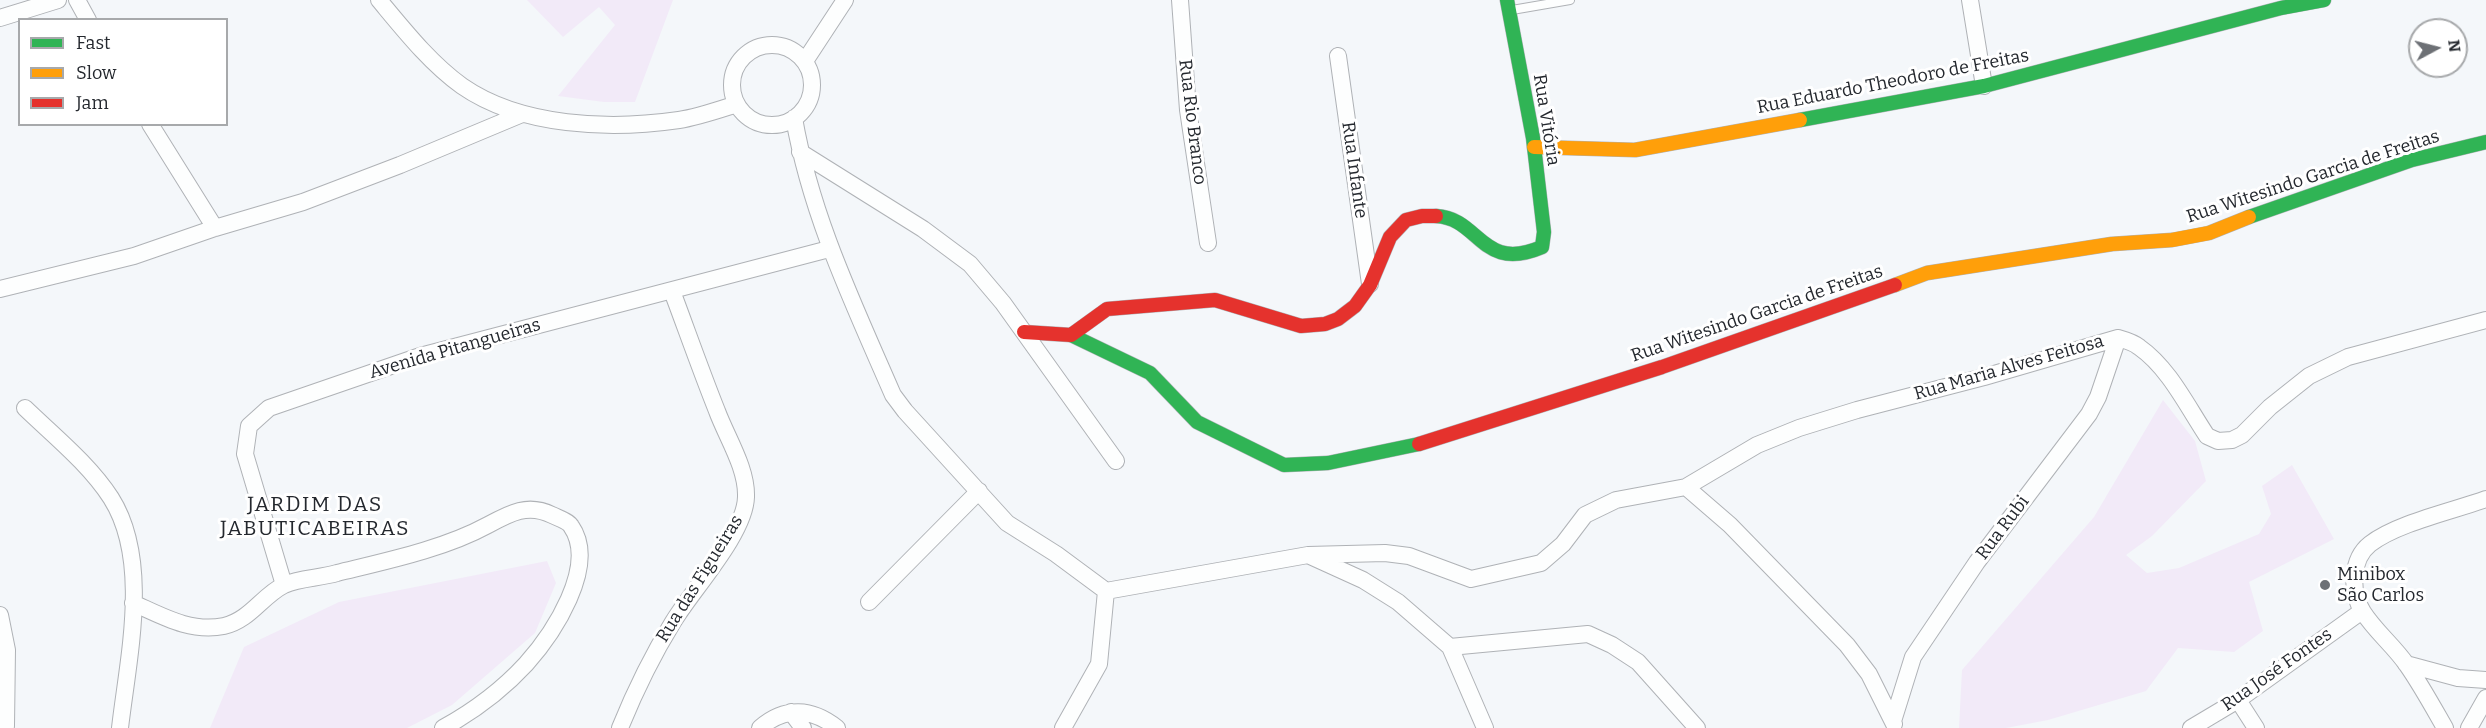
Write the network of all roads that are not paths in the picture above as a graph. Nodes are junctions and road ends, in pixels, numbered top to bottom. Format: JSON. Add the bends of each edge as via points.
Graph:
{"nodes":[{"id":1,"x":58,"y":0,"type":"edge"},
{"id":2,"x":77,"y":0,"type":"edge"},
{"id":3,"x":379,"y":0,"type":"edge"},
{"id":4,"x":845,"y":0,"type":"edge"},
{"id":5,"x":1180,"y":0,"type":"edge"},
{"id":6,"x":1570,"y":0,"type":"edge"},
{"id":7,"x":1970,"y":0,"type":"edge"},
{"id":8,"x":2324,"y":0,"type":"edge"},
{"id":9,"x":1508,"y":5,"type":"edge"},
{"id":10,"x":0,"y":18,"type":"edge"},
{"id":11,"x":87,"y":18,"type":"edge"},
{"id":12,"x":1338,"y":56,"type":"dead end"},
{"id":13,"x":805,"y":62,"type":"junction"},
{"id":14,"x":1984,"y":86,"type":"junction"},
{"id":15,"x":737,"y":105,"type":"junction"},
{"id":16,"x":522,"y":114,"type":"junction"},
{"id":17,"x":794,"y":118,"type":"junction"},
{"id":18,"x":151,"y":126,"type":"edge"},
{"id":19,"x":2486,"y":142,"type":"edge"},
{"id":20,"x":1534,"y":147,"type":"junction"},
{"id":21,"x":800,"y":152,"type":"junction"},
{"id":22,"x":215,"y":228,"type":"junction"},
{"id":23,"x":1208,"y":243,"type":"dead end"},
{"id":24,"x":829,"y":249,"type":"junction"},
{"id":25,"x":1370,"y":285,"type":"junction"},
{"id":26,"x":0,"y":289,"type":"edge"},
{"id":27,"x":672,"y":291,"type":"junction"},
{"id":28,"x":2486,"y":320,"type":"edge"},
{"id":29,"x":1024,"y":332,"type":"junction"},
{"id":30,"x":1071,"y":335,"type":"junction"},
{"id":31,"x":2118,"y":338,"type":"junction"},
{"id":32,"x":25,"y":408,"type":"dead end"},
{"id":33,"x":1116,"y":461,"type":"dead end"},
{"id":34,"x":1686,"y":487,"type":"junction"},
{"id":35,"x":980,"y":491,"type":"junction"},
{"id":36,"x":2485,"y":501,"type":"edge"},
{"id":37,"x":1308,"y":555,"type":"junction"},
{"id":38,"x":284,"y":585,"type":"junction"},
{"id":39,"x":1106,"y":591,"type":"junction"},
{"id":40,"x":869,"y":602,"type":"dead end"},
{"id":41,"x":133,"y":603,"type":"junction"},
{"id":42,"x":2362,"y":611,"type":"junction"},
{"id":43,"x":0,"y":615,"type":"edge"},
{"id":44,"x":1450,"y":647,"type":"junction"},
{"id":45,"x":2406,"y":664,"type":"junction"},
{"id":46,"x":2486,"y":680,"type":"edge"},
{"id":47,"x":2486,"y":698,"type":"edge"},
{"id":48,"x":2238,"y":700,"type":"junction"},
{"id":49,"x":791,"y":712,"type":"junction"},
{"id":50,"x":1894,"y":724,"type":"edge"},
{"id":51,"x":7,"y":726,"type":"edge"},
{"id":52,"x":120,"y":728,"type":"edge"},
{"id":53,"x":443,"y":728,"type":"edge"},
{"id":54,"x":620,"y":728,"type":"edge"},
{"id":55,"x":760,"y":728,"type":"edge"},
{"id":56,"x":803,"y":728,"type":"edge"},
{"id":57,"x":837,"y":728,"type":"edge"},
{"id":58,"x":1063,"y":728,"type":"edge"},
{"id":59,"x":1485,"y":728,"type":"edge"},
{"id":60,"x":1697,"y":728,"type":"edge"},
{"id":61,"x":2191,"y":728,"type":"edge"},
{"id":62,"x":2256,"y":728,"type":"edge"},
{"id":63,"x":2445,"y":728,"type":"edge"},
{"id":64,"x":2469,"y":728,"type":"edge"}],
"edges":[{"from":1,"to":10,"type":"street"},
{"from":2,"to":11,"type":"street"},
{"from":3,"to":16,"type":"street","via":[[419,47],[462,86]]},
{"from":4,"to":13,"type":"street"},
{"from":5,"to":23,"type":"street","name":"Rua Rio Branco","via":[[1188,110]]},
{"from":6,"to":9,"type":"lane"},
{"from":7,"to":14,"type":"street"},
{"from":8,"to":14,"type":"street","name":"Rua Eduardo Theodoro de Freitas"},
{"from":9,"to":20,"type":"street","name":"Rua Vitória"},
{"from":12,"to":25,"type":"street","name":"Rua Infante"},
{"from":13,"to":15,"type":"street","via":[[783,46],[756,47],[736,65],[732,92]]},
{"from":13,"to":17,"type":"street","via":[[812,86],[810,98]]},
{"from":14,"to":20,"type":"street","name":"Rua Eduardo Theodoro de Freitas","via":[[1635,150]]},
{"from":15,"to":16,"type":"street","via":[[680,120],[600,126]]},
{"from":15,"to":17,"type":"street","via":[[745,115],[763,124],[782,124]]},
{"from":16,"to":22,"type":"street","via":[[303,202]]},
{"from":17,"to":21,"type":"street"},
{"from":18,"to":22,"type":"street"},
{"from":19,"to":30,"type":"street","name":"Rua Witesindo Garcia de Freitas","via":[[2412,160],[2209,233],[1927,273],[1662,367],[1434,441],[1328,463],[1284,465],[1197,423],[1150,373]]},
{"from":20,"to":25,"type":"street","name":"Rua Vitória","via":[[1544,232],[1542,247],[1508,254],[1493,251],[1464,227],[1440,216],[1422,216],[1407,220],[1390,237]]},
{"from":21,"to":24,"type":"street"},
{"from":21,"to":29,"type":"street","via":[[923,229],[970,264]]},
{"from":22,"to":26,"type":"street","via":[[134,256]]},
{"from":24,"to":27,"type":"street","name":"Avenida Pitangueiras"},
{"from":24,"to":35,"type":"street","via":[[893,395]]},
{"from":25,"to":30,"type":"street","via":[[1355,306],[1325,324],[1301,326],[1215,300],[1107,309]]},
{"from":27,"to":38,"type":"street","name":"Avenida Pitangueiras","via":[[420,356],[269,408],[249,426],[245,454]]},
{"from":27,"to":54,"type":"street","name":"Rua das Figueiras","via":[[732,446],[746,497],[737,527],[674,620],[637,687]]},
{"from":28,"to":31,"type":"street","name":"Rua Maria Alves Feitosa","via":[[2348,357],[2309,376],[2242,435],[2218,441],[2207,436],[2151,356]]},
{"from":29,"to":30,"type":"street"},
{"from":29,"to":33,"type":"street"},
{"from":31,"to":34,"type":"street","name":"Rua Maria Alves Feitosa","via":[[1799,428],[1757,445]]},
{"from":31,"to":50,"type":"street","name":"Rua Rubi","via":[[2089,414],[1977,562],[1913,657]]},
{"from":32,"to":41,"type":"street","via":[[111,498],[130,540]]},
{"from":34,"to":37,"type":"street","via":[[1616,500],[1585,515],[1563,544],[1541,563],[1470,579],[1401,555]]},
{"from":34,"to":50,"type":"street","via":[[1730,525],[1847,645],[1869,674]]},
{"from":35,"to":39,"type":"street","via":[[1008,523]]},
{"from":35,"to":40,"type":"street"},
{"from":36,"to":42,"type":"street","via":[[2397,530],[2369,545],[2355,572],[2355,591]]},
{"from":37,"to":39,"type":"street"},
{"from":37,"to":44,"type":"street","via":[[1364,580],[1398,602]]},
{"from":38,"to":41,"type":"street","via":[[244,617],[225,626],[179,624]]},
{"from":38,"to":53,"type":"street","via":[[465,537],[521,510],[539,509],[570,525],[579,545],[579,568],[553,630],[525,665],[479,705]]},
{"from":39,"to":58,"type":"street","via":[[1099,664]]},
{"from":41,"to":52,"type":"street"},
{"from":42,"to":45,"type":"street"},
{"from":42,"to":48,"type":"street","name":"Rua José Fontes"},
{"from":43,"to":51,"type":"street","via":[[7,650]]},
{"from":44,"to":59,"type":"street"},
{"from":44,"to":60,"type":"street","via":[[1588,634],[1638,662]]},
{"from":45,"to":46,"type":"street","via":[[2458,678]]},
{"from":45,"to":63,"type":"street"},
{"from":47,"to":64,"type":"street"},
{"from":48,"to":61,"type":"street","name":"Rua José Fontes"},
{"from":48,"to":62,"type":"street"},
{"from":49,"to":55,"type":"street"},
{"from":49,"to":56,"type":"street"},
{"from":49,"to":57,"type":"street","via":[[812,713]]}]}
